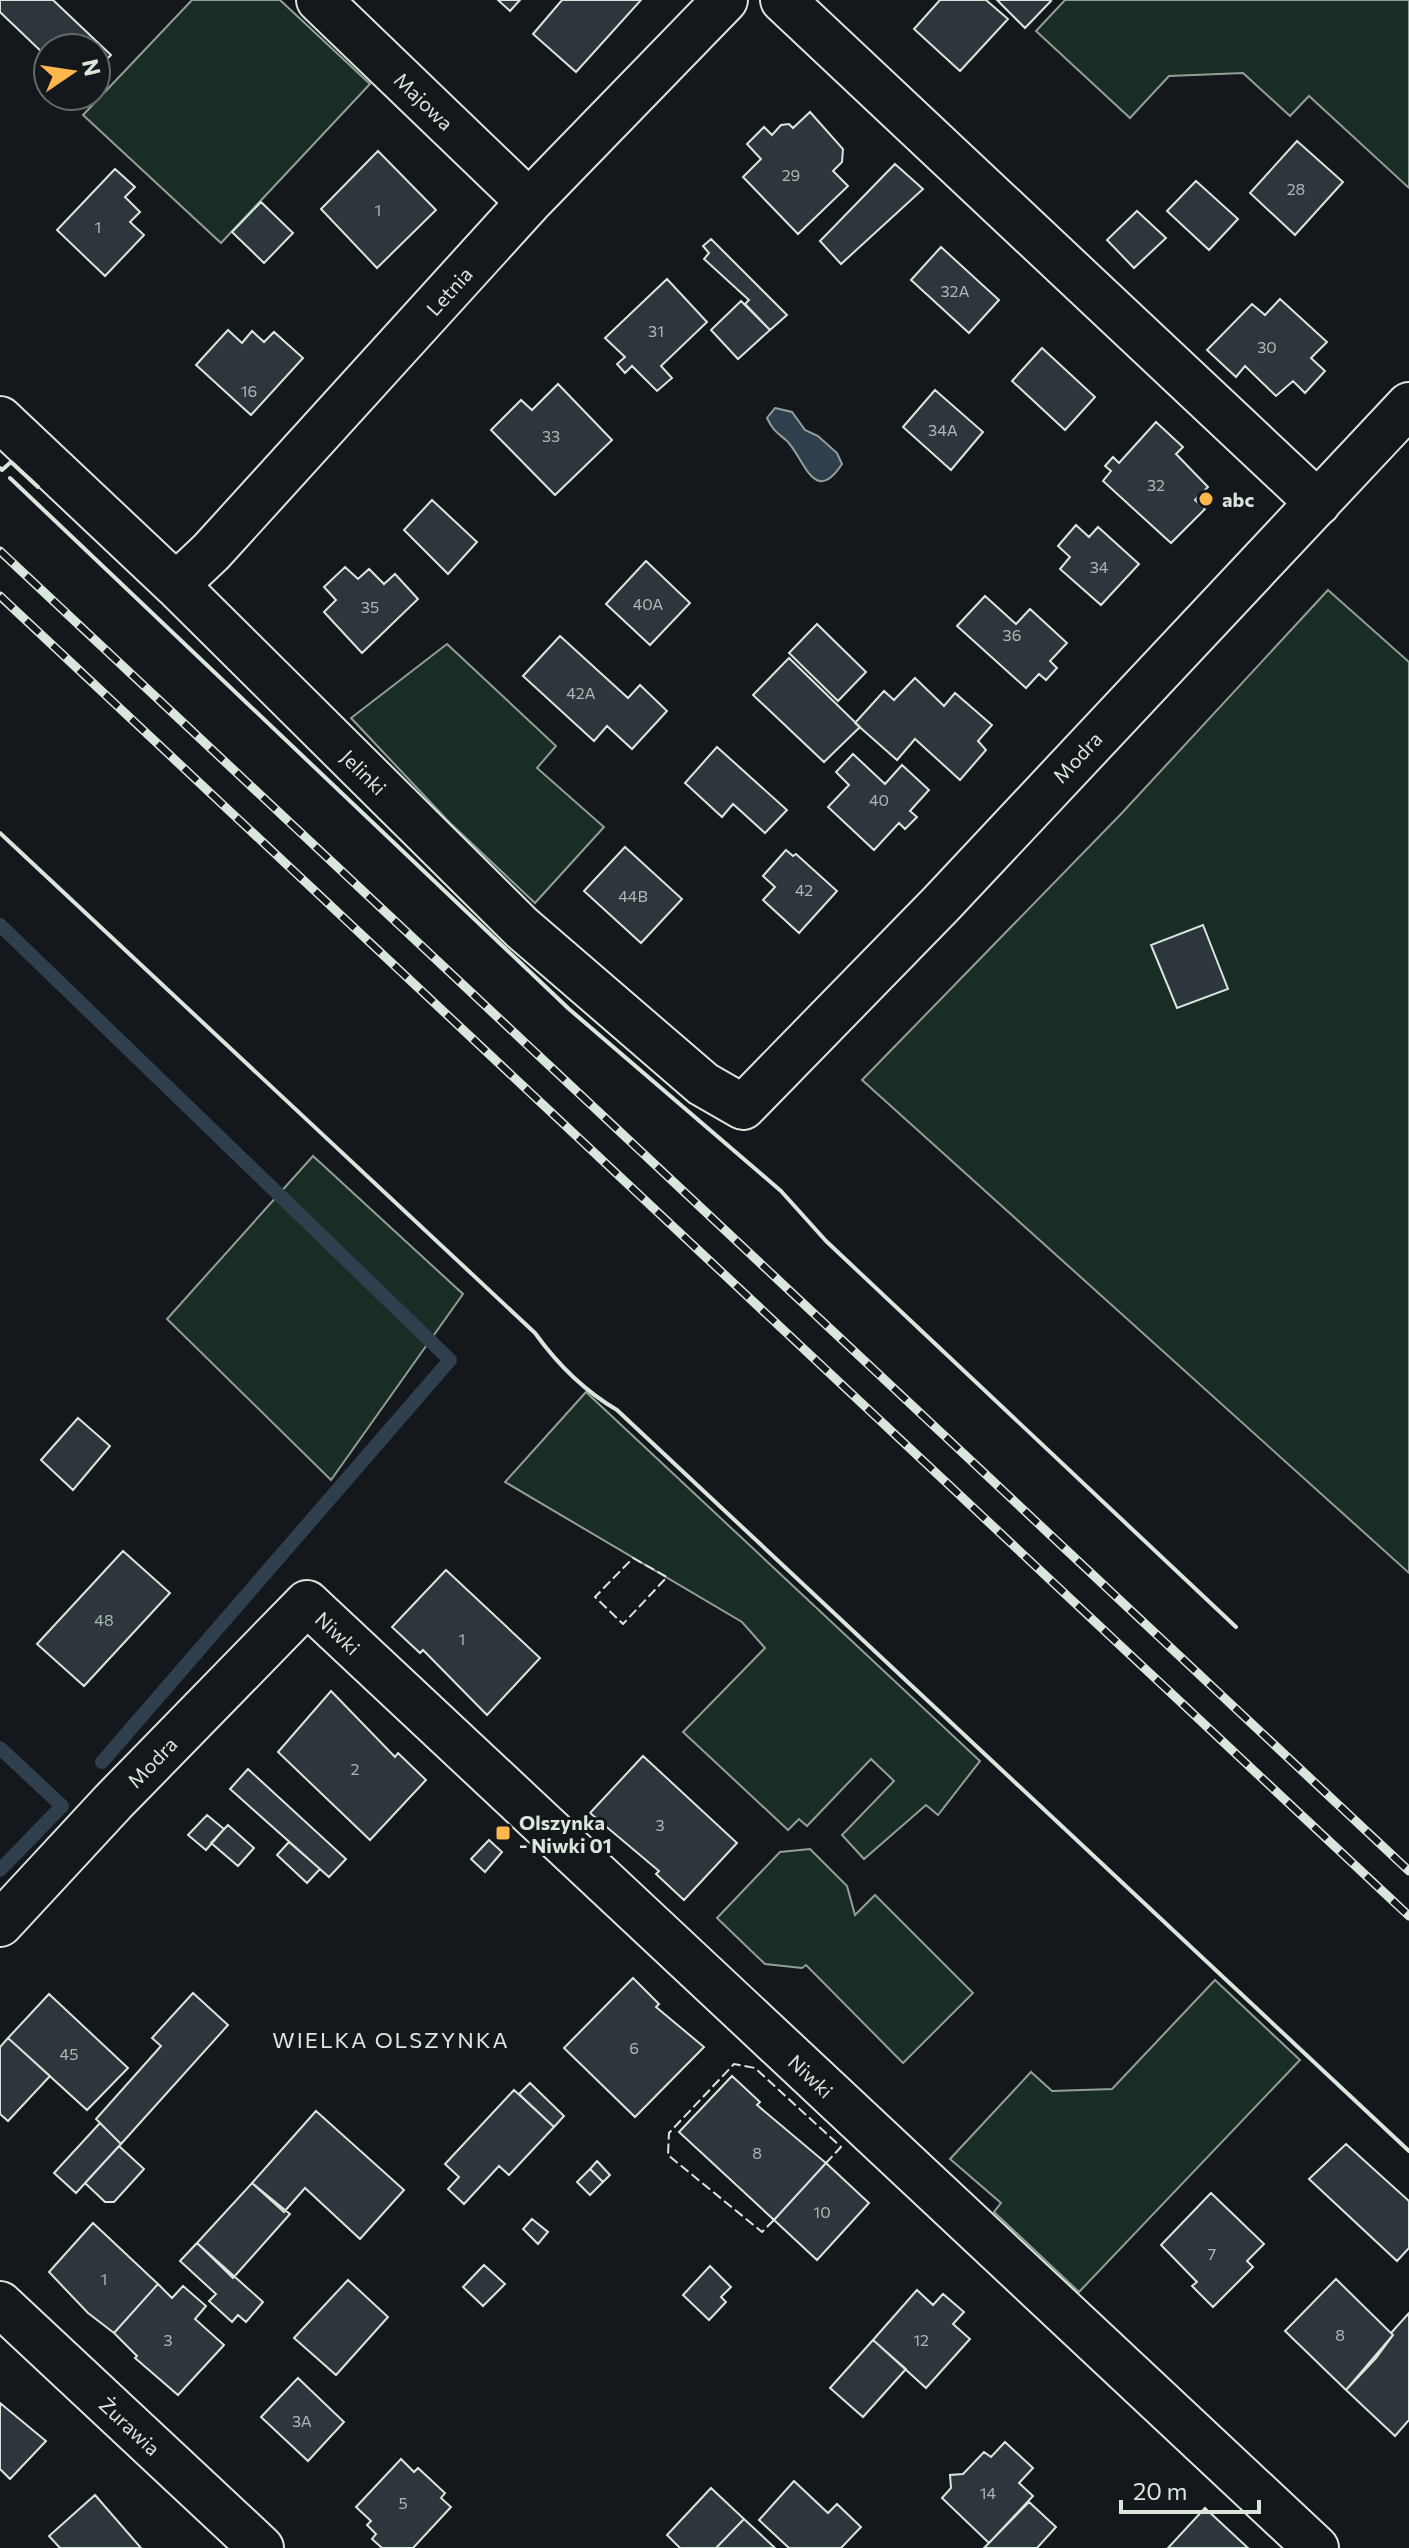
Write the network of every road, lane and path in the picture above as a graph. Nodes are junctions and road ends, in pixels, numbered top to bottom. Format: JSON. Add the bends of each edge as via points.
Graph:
{"nodes":[{"id":1,"x":319,"y":0,"type":"edge"},
{"id":2,"x":725,"y":0,"type":"edge"},
{"id":3,"x":783,"y":0,"type":"edge"},
{"id":4,"x":529,"y":202,"type":"junction"},
{"id":5,"x":1409,"y":405,"type":"edge"},
{"id":6,"x":0,"y":419,"type":"edge"},
{"id":7,"x":1318,"y":503,"type":"junction"},
{"id":8,"x":176,"y":585,"type":"junction"},
{"id":9,"x":743,"y":1107,"type":"joint"},
{"id":10,"x":307,"y":1603,"type":"joint"},
{"id":11,"x":0,"y":1924,"type":"edge"},
{"id":12,"x":0,"y":2304,"type":"edge"},
{"id":13,"x":261,"y":2548,"type":"edge"},
{"id":14,"x":1316,"y":2548,"type":"edge"}],
"edges":[{"from":1,"to":4,"type":"street","name":"Majowa"},
{"from":2,"to":4,"type":"street","name":"Letnia"},
{"from":3,"to":7,"type":"street"},
{"from":4,"to":8,"type":"street","name":"Letnia"},
{"from":5,"to":7,"type":"street","name":"Modra"},
{"from":6,"to":8,"type":"street","name":"Jelinki"},
{"from":7,"to":9,"type":"street","name":"Modra"},
{"from":8,"to":9,"type":"street","name":"Jelinki","via":[[522,928],[703,1084]]},
{"from":10,"to":11,"type":"street","name":"Modra"},
{"from":10,"to":14,"type":"street","name":"Niwki"},
{"from":12,"to":13,"type":"street","name":"Żurawia"}]}
